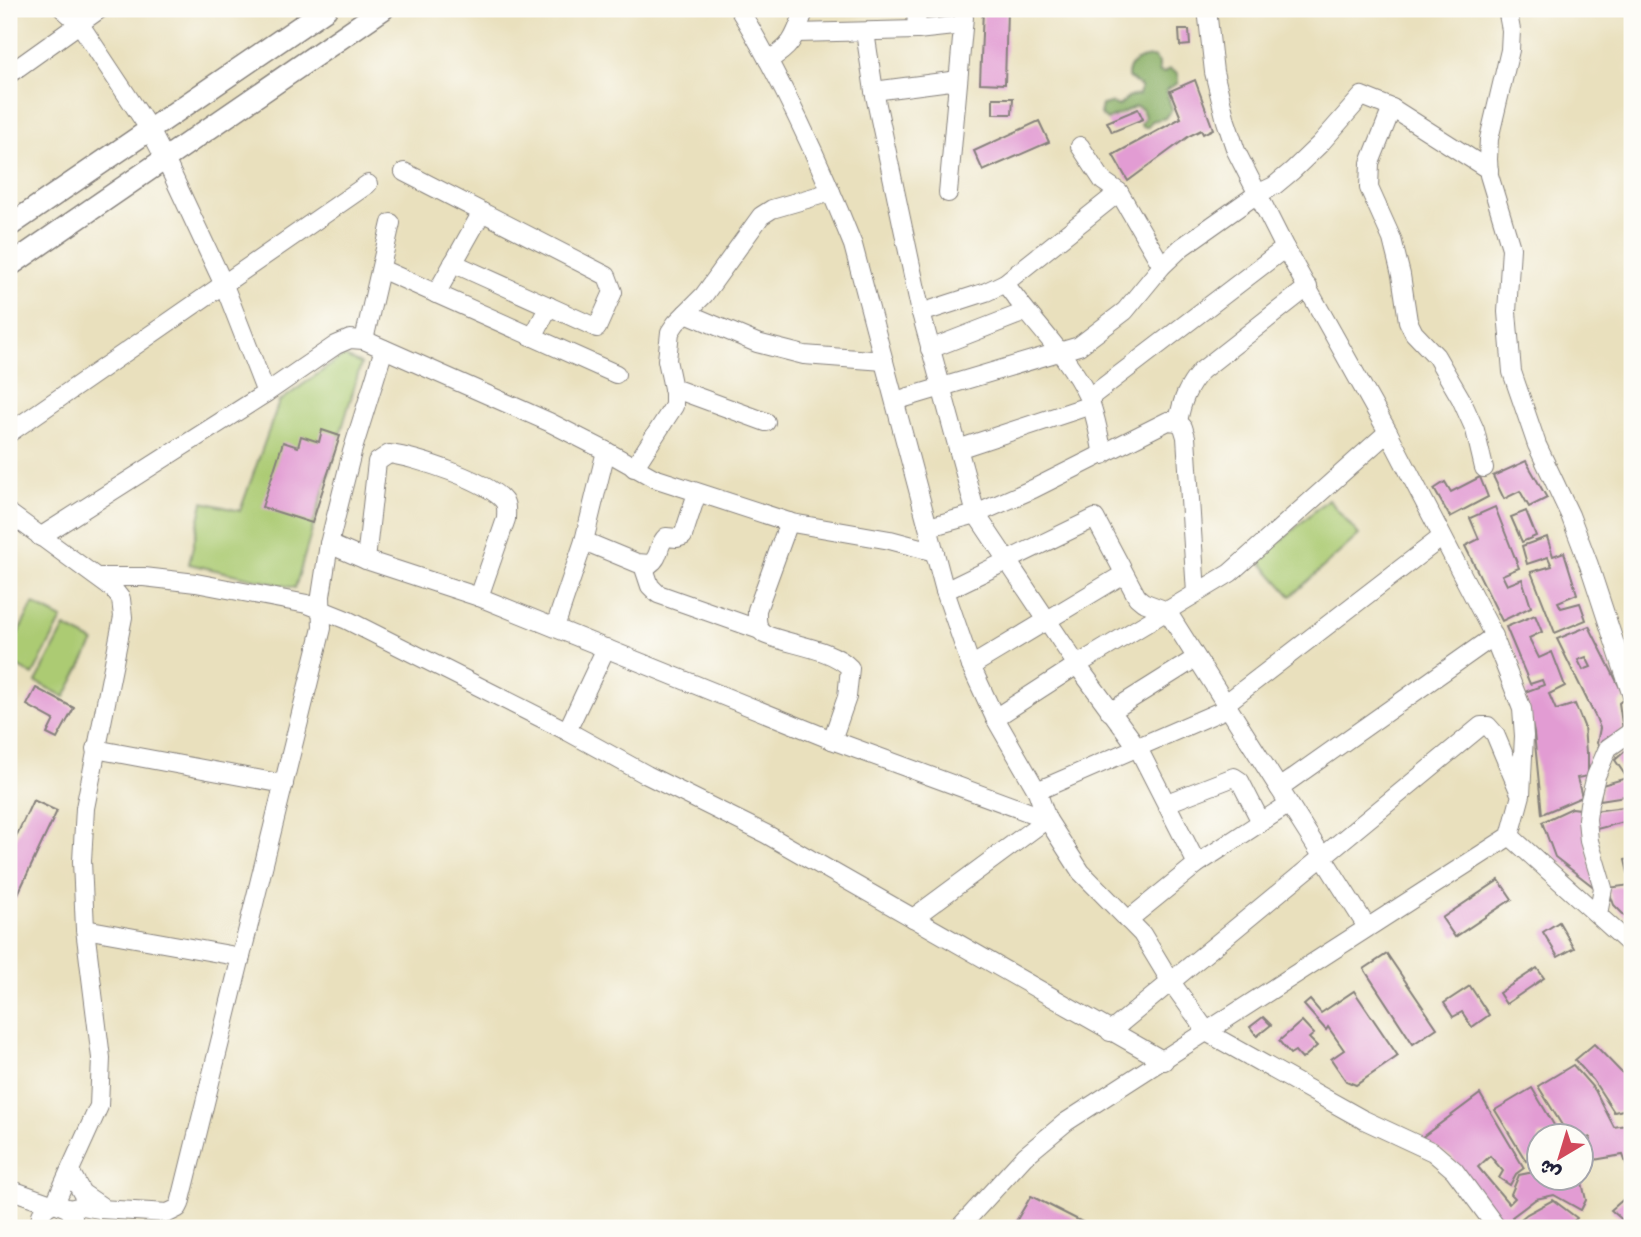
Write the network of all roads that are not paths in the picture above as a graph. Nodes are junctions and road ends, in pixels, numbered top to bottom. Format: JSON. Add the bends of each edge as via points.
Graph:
{"nodes":[{"id":1,"x":63,"y":9,"type":"edge"},
{"id":2,"x":100,"y":9,"type":"edge"},
{"id":3,"x":326,"y":9,"type":"edge"},
{"id":4,"x":383,"y":9,"type":"edge"},
{"id":5,"x":739,"y":9,"type":"edge"},
{"id":6,"x":805,"y":9,"type":"edge"},
{"id":7,"x":916,"y":9,"type":"edge"},
{"id":8,"x":1207,"y":9,"type":"edge"},
{"id":9,"x":1507,"y":9,"type":"edge"},
{"id":10,"x":79,"y":23,"type":"junction"},
{"id":11,"x":917,"y":30,"type":"junction"},
{"id":12,"x":865,"y":32,"type":"junction"},
{"id":13,"x":796,"y":33,"type":"junction"},
{"id":14,"x":768,"y":60,"type":"junction"},
{"id":15,"x":9,"y":74,"type":"edge"},
{"id":16,"x":958,"y":80,"type":"junction"},
{"id":17,"x":874,"y":91,"type":"junction"},
{"id":18,"x":1392,"y":107,"type":"junction"},
{"id":19,"x":150,"y":130,"type":"junction"},
{"id":20,"x":1080,"y":146,"type":"dead end"},
{"id":21,"x":165,"y":159,"type":"junction"},
{"id":22,"x":1489,"y":170,"type":"junction"},
{"id":23,"x":404,"y":172,"type":"dead end"},
{"id":24,"x":368,"y":184,"type":"dead end"},
{"id":25,"x":831,"y":192,"type":"junction"},
{"id":26,"x":1119,"y":192,"type":"junction"},
{"id":27,"x":948,"y":193,"type":"dead end"},
{"id":28,"x":1256,"y":194,"type":"junction"},
{"id":29,"x":482,"y":212,"type":"junction"},
{"id":30,"x":391,"y":223,"type":"dead end"},
{"id":31,"x":9,"y":226,"type":"edge"},
{"id":32,"x":1285,"y":248,"type":"junction"},
{"id":33,"x":453,"y":263,"type":"junction"},
{"id":34,"x":9,"y":266,"type":"edge"},
{"id":35,"x":1162,"y":266,"type":"junction"},
{"id":36,"x":381,"y":269,"type":"junction"},
{"id":37,"x":1004,"y":283,"type":"junction"},
{"id":38,"x":225,"y":285,"type":"junction"},
{"id":39,"x":1308,"y":287,"type":"junction"},
{"id":40,"x":436,"y":294,"type":"junction"},
{"id":41,"x":549,"y":306,"type":"junction"},
{"id":42,"x":1025,"y":312,"type":"junction"},
{"id":43,"x":686,"y":313,"type":"junction"},
{"id":44,"x":921,"y":313,"type":"junction"},
{"id":45,"x":533,"y":337,"type":"junction"},
{"id":46,"x":365,"y":340,"type":"junction"},
{"id":47,"x":384,"y":349,"type":"junction"},
{"id":48,"x":930,"y":349,"type":"junction"},
{"id":49,"x":1062,"y":353,"type":"junction"},
{"id":50,"x":884,"y":361,"type":"junction"},
{"id":51,"x":616,"y":374,"type":"dead end"},
{"id":52,"x":673,"y":388,"type":"junction"},
{"id":53,"x":941,"y":389,"type":"junction"},
{"id":54,"x":267,"y":393,"type":"junction"},
{"id":55,"x":895,"y":401,"type":"junction"},
{"id":56,"x":1090,"y":402,"type":"junction"},
{"id":57,"x":766,"y":422,"type":"dead end"},
{"id":58,"x":1178,"y":422,"type":"junction"},
{"id":59,"x":1388,"y":432,"type":"junction"},
{"id":60,"x":9,"y":433,"type":"edge"},
{"id":61,"x":958,"y":449,"type":"junction"},
{"id":62,"x":606,"y":451,"type":"junction"},
{"id":63,"x":1103,"y":455,"type":"junction"},
{"id":64,"x":634,"y":468,"type":"junction"},
{"id":65,"x":1484,"y":468,"type":"dead end"},
{"id":66,"x":697,"y":493,"type":"junction"},
{"id":67,"x":9,"y":513,"type":"edge"},
{"id":68,"x":976,"y":514,"type":"junction"},
{"id":69,"x":789,"y":522,"type":"junction"},
{"id":70,"x":929,"y":527,"type":"junction"},
{"id":71,"x":40,"y":537,"type":"junction"},
{"id":72,"x":1442,"y":537,"type":"junction"},
{"id":73,"x":584,"y":541,"type":"junction"},
{"id":74,"x":329,"y":544,"type":"junction"},
{"id":75,"x":935,"y":552,"type":"junction"},
{"id":76,"x":366,"y":559,"type":"junction"},
{"id":77,"x":1007,"y":560,"type":"junction"},
{"id":78,"x":643,"y":565,"type":"junction"},
{"id":79,"x":1124,"y":574,"type":"junction"},
{"id":80,"x":100,"y":577,"type":"junction"},
{"id":81,"x":945,"y":591,"type":"junction"},
{"id":82,"x":1196,"y":593,"type":"junction"},
{"id":83,"x":479,"y":597,"type":"junction"},
{"id":84,"x":323,"y":610,"type":"junction"},
{"id":85,"x":1167,"y":611,"type":"junction"},
{"id":86,"x":1047,"y":619,"type":"junction"},
{"id":87,"x":555,"y":627,"type":"junction"},
{"id":88,"x":760,"y":630,"type":"junction"},
{"id":89,"x":1494,"y":636,"type":"junction"},
{"id":90,"x":606,"y":648,"type":"junction"},
{"id":91,"x":1196,"y":658,"type":"junction"},
{"id":92,"x":1077,"y":665,"type":"junction"},
{"id":93,"x":971,"y":666,"type":"junction"},
{"id":94,"x":1632,"y":696,"type":"edge"},
{"id":95,"x":1227,"y":706,"type":"junction"},
{"id":96,"x":1110,"y":712,"type":"junction"},
{"id":97,"x":995,"y":718,"type":"junction"},
{"id":98,"x":567,"y":731,"type":"junction"},
{"id":99,"x":1632,"y":731,"type":"edge"},
{"id":100,"x":832,"y":740,"type":"junction"},
{"id":101,"x":1138,"y":748,"type":"junction"},
{"id":102,"x":95,"y":749,"type":"junction"},
{"id":103,"x":284,"y":785,"type":"junction"},
{"id":104,"x":1279,"y":788,"type":"junction"},
{"id":105,"x":1037,"y":791,"type":"junction"},
{"id":106,"x":1521,"y":795,"type":"junction"},
{"id":107,"x":1167,"y":803,"type":"junction"},
{"id":108,"x":1289,"y":804,"type":"junction"},
{"id":109,"x":1047,"y":819,"type":"junction"},
{"id":110,"x":1261,"y":822,"type":"junction"},
{"id":111,"x":1510,"y":836,"type":"junction"},
{"id":112,"x":1322,"y":856,"type":"junction"},
{"id":113,"x":1197,"y":864,"type":"junction"},
{"id":114,"x":1598,"y":914,"type":"junction"},
{"id":115,"x":913,"y":918,"type":"junction"},
{"id":116,"x":1128,"y":920,"type":"junction"},
{"id":117,"x":1367,"y":927,"type":"junction"},
{"id":118,"x":85,"y":929,"type":"junction"},
{"id":119,"x":1632,"y":946,"type":"edge"},
{"id":120,"x":241,"y":957,"type":"junction"},
{"id":121,"x":1171,"y":982,"type":"junction"},
{"id":122,"x":1110,"y":1032,"type":"junction"},
{"id":123,"x":1208,"y":1033,"type":"junction"},
{"id":124,"x":1164,"y":1060,"type":"junction"},
{"id":125,"x":69,"y":1173,"type":"junction"},
{"id":126,"x":13,"y":1191,"type":"edge"},
{"id":127,"x":104,"y":1210,"type":"junction"},
{"id":128,"x":58,"y":1215,"type":"edge"},
{"id":129,"x":959,"y":1228,"type":"edge"},
{"id":130,"x":1497,"y":1228,"type":"edge"}],
"edges":[{"from":1,"to":10,"type":"street"},
{"from":2,"to":10,"type":"street"},
{"from":3,"to":19,"type":"main road"},
{"from":4,"to":21,"type":"main road"},
{"from":5,"to":14,"type":"street"},
{"from":6,"to":13,"type":"street"},
{"from":7,"to":11,"type":"street"},
{"from":8,"to":28,"type":"street","via":[[1214,72],[1226,121]]},
{"from":9,"to":22,"type":"street","via":[[1510,50],[1489,138]]},
{"from":10,"to":15,"type":"street"},
{"from":10,"to":19,"type":"street"},
{"from":11,"to":12,"type":"street"},
{"from":11,"to":16,"type":"street","via":[[963,21]]},
{"from":12,"to":13,"type":"street"},
{"from":12,"to":17,"type":"street"},
{"from":13,"to":14,"type":"street","via":[[785,51]]},
{"from":14,"to":25,"type":"street"},
{"from":16,"to":17,"type":"street"},
{"from":16,"to":27,"type":"street"},
{"from":17,"to":44,"type":"street"},
{"from":18,"to":22,"type":"street"},
{"from":18,"to":28,"type":"street","via":[[1362,96],[1306,158],[1275,186]]},
{"from":18,"to":65,"type":"street","via":[[1370,163],[1369,188],[1392,239],[1408,321],[1461,399]]},
{"from":19,"to":21,"type":"street"},
{"from":19,"to":31,"type":"main road"},
{"from":20,"to":26,"type":"street","via":[[1103,181]]},
{"from":21,"to":34,"type":"main road"},
{"from":21,"to":38,"type":"street"},
{"from":22,"to":94,"type":"street","via":[[1511,248],[1508,341],[1516,388],[1589,565]]},
{"from":23,"to":29,"type":"street"},
{"from":24,"to":38,"type":"street"},
{"from":25,"to":43,"type":"street","via":[[761,216]]},
{"from":25,"to":50,"type":"street","via":[[853,245]]},
{"from":26,"to":35,"type":"street"},
{"from":26,"to":37,"type":"street"},
{"from":28,"to":32,"type":"street"},
{"from":28,"to":35,"type":"street"},
{"from":29,"to":33,"type":"street"},
{"from":29,"to":41,"type":"street","via":[[607,276],[613,292],[597,328]]},
{"from":30,"to":36,"type":"street"},
{"from":32,"to":39,"type":"street"},
{"from":32,"to":56,"type":"street"},
{"from":33,"to":40,"type":"street"},
{"from":33,"to":41,"type":"street"},
{"from":35,"to":49,"type":"street","via":[[1125,312]]},
{"from":36,"to":40,"type":"street"},
{"from":36,"to":46,"type":"street"},
{"from":37,"to":42,"type":"street"},
{"from":37,"to":44,"type":"street"},
{"from":38,"to":54,"type":"street"},
{"from":38,"to":60,"type":"street"},
{"from":39,"to":58,"type":"street","via":[[1201,371],[1182,399]]},
{"from":39,"to":59,"type":"street"},
{"from":40,"to":45,"type":"street"},
{"from":41,"to":45,"type":"street"},
{"from":42,"to":48,"type":"street"},
{"from":42,"to":49,"type":"street"},
{"from":43,"to":50,"type":"street","via":[[757,343],[804,355]]},
{"from":43,"to":52,"type":"street","via":[[670,332],[668,342]]},
{"from":44,"to":48,"type":"street"},
{"from":45,"to":51,"type":"street"},
{"from":46,"to":47,"type":"street"},
{"from":46,"to":54,"type":"street","via":[[335,345]]},
{"from":47,"to":62,"type":"street"},
{"from":47,"to":74,"type":"street"},
{"from":48,"to":53,"type":"street"},
{"from":49,"to":53,"type":"street"},
{"from":49,"to":56,"type":"street"},
{"from":50,"to":55,"type":"street"},
{"from":52,"to":57,"type":"street"},
{"from":52,"to":64,"type":"street","via":[[672,411]]},
{"from":53,"to":55,"type":"street"},
{"from":53,"to":61,"type":"street"},
{"from":54,"to":71,"type":"street"},
{"from":55,"to":70,"type":"street"},
{"from":56,"to":61,"type":"street"},
{"from":56,"to":63,"type":"street"},
{"from":58,"to":63,"type":"street","via":[[1168,421]]},
{"from":58,"to":82,"type":"street","via":[[1186,437]]},
{"from":59,"to":72,"type":"street"},
{"from":59,"to":82,"type":"street","via":[[1230,573]]},
{"from":61,"to":68,"type":"street"},
{"from":62,"to":64,"type":"street"},
{"from":62,"to":73,"type":"street"},
{"from":63,"to":68,"type":"street"},
{"from":64,"to":66,"type":"street"},
{"from":66,"to":69,"type":"street"},
{"from":66,"to":78,"type":"street","via":[[683,536],[666,537],[656,560]]},
{"from":67,"to":71,"type":"street"},
{"from":68,"to":70,"type":"street"},
{"from":68,"to":77,"type":"street"},
{"from":69,"to":75,"type":"street"},
{"from":69,"to":88,"type":"street","via":[[757,610]]},
{"from":70,"to":75,"type":"street"},
{"from":71,"to":80,"type":"street"},
{"from":72,"to":89,"type":"street"},
{"from":72,"to":95,"type":"street"},
{"from":73,"to":78,"type":"street"},
{"from":73,"to":87,"type":"street"},
{"from":74,"to":76,"type":"street"},
{"from":74,"to":84,"type":"street"},
{"from":75,"to":81,"type":"street"},
{"from":76,"to":83,"type":"street"},
{"from":76,"to":83,"type":"street","via":[[377,462],[389,454],[414,459],[491,489],[504,502],[506,519]]},
{"from":77,"to":79,"type":"street","via":[[1095,518]]},
{"from":77,"to":81,"type":"street"},
{"from":77,"to":86,"type":"street"},
{"from":78,"to":88,"type":"street","via":[[650,586],[659,594]]},
{"from":79,"to":85,"type":"street","via":[[1143,602]]},
{"from":79,"to":86,"type":"street"},
{"from":80,"to":84,"type":"street","via":[[195,583]]},
{"from":80,"to":102,"type":"street","via":[[121,599],[123,617]]},
{"from":81,"to":93,"type":"street"},
{"from":82,"to":85,"type":"street"},
{"from":83,"to":87,"type":"street"},
{"from":84,"to":98,"type":"street"},
{"from":84,"to":103,"type":"street"},
{"from":85,"to":91,"type":"street"},
{"from":85,"to":92,"type":"street"},
{"from":86,"to":92,"type":"street"},
{"from":86,"to":93,"type":"street"},
{"from":87,"to":90,"type":"street"},
{"from":88,"to":100,"type":"street","via":[[831,655],[850,668],[847,697]]},
{"from":89,"to":104,"type":"street"},
{"from":89,"to":106,"type":"street","via":[[1522,709]]},
{"from":90,"to":98,"type":"street"},
{"from":90,"to":100,"type":"street"},
{"from":91,"to":95,"type":"street"},
{"from":91,"to":96,"type":"street"},
{"from":92,"to":96,"type":"street"},
{"from":92,"to":97,"type":"street"},
{"from":93,"to":97,"type":"street"},
{"from":95,"to":101,"type":"street"},
{"from":95,"to":104,"type":"street"},
{"from":96,"to":101,"type":"street"},
{"from":97,"to":105,"type":"street"},
{"from":98,"to":115,"type":"street","via":[[766,834]]},
{"from":99,"to":114,"type":"street","via":[[1608,748],[1589,804],[1589,841],[1602,888]]},
{"from":100,"to":109,"type":"street"},
{"from":101,"to":105,"type":"street"},
{"from":101,"to":107,"type":"street"},
{"from":102,"to":103,"type":"street"},
{"from":102,"to":118,"type":"street","via":[[82,861]]},
{"from":103,"to":120,"type":"street"},
{"from":104,"to":108,"type":"street"},
{"from":105,"to":109,"type":"street"},
{"from":106,"to":111,"type":"street"},
{"from":106,"to":112,"type":"street","via":[[1494,734],[1488,726],[1481,726]]},
{"from":107,"to":110,"type":"street","via":[[1234,777]]},
{"from":107,"to":113,"type":"street"},
{"from":108,"to":110,"type":"street"},
{"from":108,"to":112,"type":"street"},
{"from":109,"to":115,"type":"street"},
{"from":109,"to":116,"type":"street","via":[[1081,873]]},
{"from":110,"to":113,"type":"street"},
{"from":111,"to":114,"type":"street"},
{"from":111,"to":117,"type":"street"},
{"from":112,"to":117,"type":"street"},
{"from":112,"to":121,"type":"street"},
{"from":113,"to":116,"type":"street"},
{"from":114,"to":119,"type":"street"},
{"from":115,"to":122,"type":"street"},
{"from":116,"to":121,"type":"street","via":[[1142,934]]},
{"from":117,"to":123,"type":"street"},
{"from":118,"to":120,"type":"street"},
{"from":118,"to":125,"type":"street","via":[[101,1058],[99,1105]]},
{"from":120,"to":127,"type":"street","via":[[178,1208],[167,1213]]},
{"from":121,"to":122,"type":"street"},
{"from":121,"to":123,"type":"street"},
{"from":122,"to":124,"type":"street"},
{"from":123,"to":124,"type":"street"},
{"from":123,"to":130,"type":"street","via":[[1362,1119],[1433,1152],[1454,1170]]},
{"from":124,"to":129,"type":"street","via":[[1035,1147]]},
{"from":125,"to":127,"type":"street","via":[[82,1193]]},
{"from":125,"to":128,"type":"street"},
{"from":126,"to":128,"type":"street"},
{"from":127,"to":128,"type":"street","via":[[82,1206]]}]}
